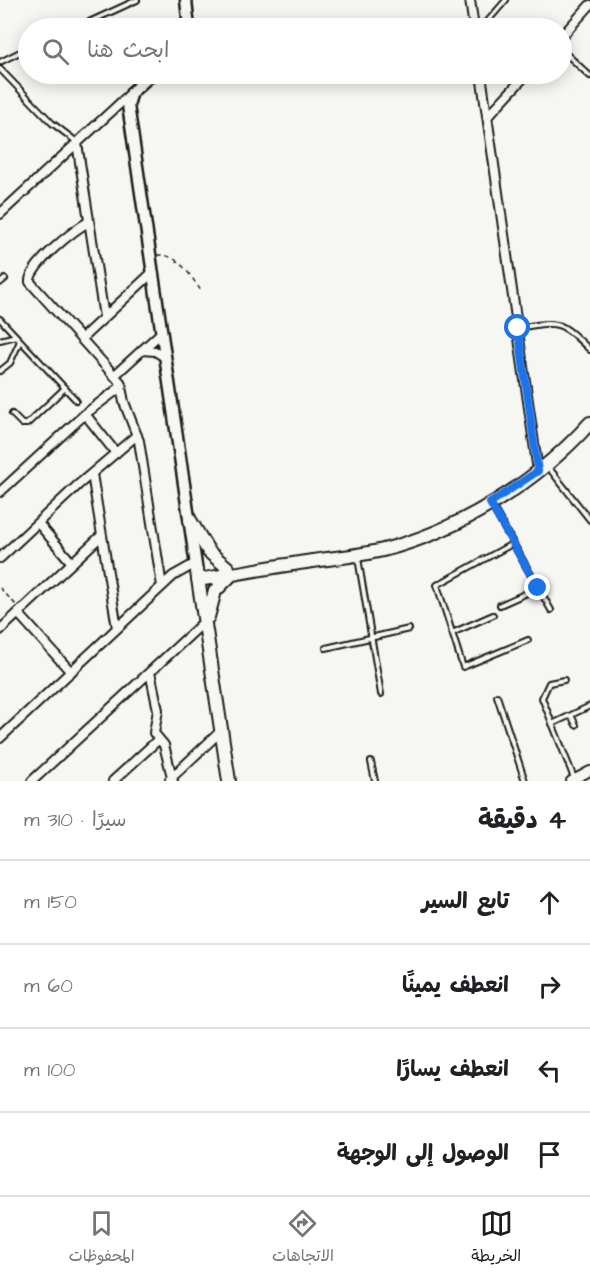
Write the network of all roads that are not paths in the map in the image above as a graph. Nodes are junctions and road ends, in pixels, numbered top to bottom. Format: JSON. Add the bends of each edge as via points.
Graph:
{"nodes":[{"id":1,"x":137,"y":0,"type":"edge"},
{"id":2,"x":186,"y":0,"type":"edge"},
{"id":3,"x":470,"y":0,"type":"edge"},
{"id":4,"x":506,"y":0,"type":"edge"},
{"id":5,"x":590,"y":5,"type":"edge"},
{"id":6,"x":98,"y":18,"type":"edge"},
{"id":7,"x":188,"y":18,"type":"edge"},
{"id":8,"x":473,"y":18,"type":"edge"},
{"id":9,"x":490,"y":18,"type":"edge"},
{"id":10,"x":572,"y":24,"type":"edge"},
{"id":11,"x":18,"y":53,"type":"edge"},
{"id":12,"x":572,"y":60,"type":"edge"},
{"id":13,"x":0,"y":62,"type":"edge"},
{"id":14,"x":0,"y":69,"type":"edge"},
{"id":15,"x":590,"y":76,"type":"edge"},
{"id":16,"x":141,"y":84,"type":"edge"},
{"id":17,"x":482,"y":84,"type":"edge"},
{"id":18,"x":518,"y":84,"type":"edge"},
{"id":19,"x":129,"y":95,"type":"junction"},
{"id":20,"x":487,"y":117,"type":"junction"},
{"id":21,"x":77,"y":143,"type":"junction"},
{"id":22,"x":0,"y":214,"type":"edge"},
{"id":23,"x":89,"y":222,"type":"junction"},
{"id":24,"x":153,"y":272,"type":"junction"},
{"id":25,"x":5,"y":279,"type":"dead end"},
{"id":26,"x":0,"y":283,"type":"edge"},
{"id":27,"x":104,"y":317,"type":"junction"},
{"id":28,"x":0,"y":319,"type":"edge"},
{"id":29,"x":518,"y":328,"type":"junction"},
{"id":30,"x":162,"y":332,"type":"junction"},
{"id":31,"x":16,"y":336,"type":"junction"},
{"id":32,"x":81,"y":339,"type":"junction"},
{"id":33,"x":0,"y":340,"type":"edge"},
{"id":34,"x":20,"y":341,"type":"junction"},
{"id":35,"x":142,"y":350,"type":"junction"},
{"id":36,"x":590,"y":350,"type":"edge"},
{"id":37,"x":166,"y":358,"type":"junction"},
{"id":38,"x":0,"y":371,"type":"edge"},
{"id":39,"x":115,"y":375,"type":"junction"},
{"id":40,"x":122,"y":386,"type":"junction"},
{"id":41,"x":65,"y":388,"type":"junction"},
{"id":42,"x":76,"y":399,"type":"dead end"},
{"id":43,"x":12,"y":414,"type":"dead end"},
{"id":44,"x":85,"y":414,"type":"junction"},
{"id":45,"x":590,"y":423,"type":"edge"},
{"id":46,"x":137,"y":435,"type":"junction"},
{"id":47,"x":116,"y":453,"type":"junction"},
{"id":48,"x":542,"y":468,"type":"junction"},
{"id":49,"x":92,"y":474,"type":"junction"},
{"id":50,"x":0,"y":492,"type":"edge"},
{"id":51,"x":490,"y":503,"type":"junction"},
{"id":52,"x":190,"y":520,"type":"junction"},
{"id":53,"x":590,"y":520,"type":"edge"},
{"id":54,"x":38,"y":523,"type":"junction"},
{"id":55,"x":102,"y":535,"type":"junction"},
{"id":56,"x":409,"y":540,"type":"junction"},
{"id":57,"x":512,"y":544,"type":"junction"},
{"id":58,"x":357,"y":555,"type":"junction"},
{"id":59,"x":0,"y":558,"type":"edge"},
{"id":60,"x":72,"y":563,"type":"junction"},
{"id":61,"x":230,"y":571,"type":"junction"},
{"id":62,"x":197,"y":572,"type":"junction"},
{"id":63,"x":162,"y":586,"type":"junction"},
{"id":64,"x":538,"y":588,"type":"junction"},
{"id":65,"x":500,"y":605,"type":"dead end"},
{"id":66,"x":551,"y":610,"type":"dead end"},
{"id":67,"x":19,"y":612,"type":"junction"},
{"id":68,"x":493,"y":615,"type":"dead end"},
{"id":69,"x":205,"y":626,"type":"junction"},
{"id":70,"x":117,"y":628,"type":"junction"},
{"id":71,"x":409,"y":629,"type":"dead end"},
{"id":72,"x":0,"y":630,"type":"edge"},
{"id":73,"x":452,"y":633,"type":"junction"},
{"id":74,"x":374,"y":637,"type":"junction"},
{"id":75,"x":528,"y":640,"type":"dead end"},
{"id":76,"x":326,"y":648,"type":"dead end"},
{"id":77,"x":71,"y":672,"type":"junction"},
{"id":78,"x":150,"y":672,"type":"junction"},
{"id":79,"x":564,"y":680,"type":"dead end"},
{"id":80,"x":381,"y":694,"type":"dead end"},
{"id":81,"x":497,"y":696,"type":"dead end"},
{"id":82,"x":590,"y":706,"type":"edge"},
{"id":83,"x":571,"y":715,"type":"junction"},
{"id":84,"x":552,"y":724,"type":"junction"},
{"id":85,"x":576,"y":725,"type":"dead end"},
{"id":86,"x":221,"y":731,"type":"junction"},
{"id":87,"x":0,"y":738,"type":"edge"},
{"id":88,"x":159,"y":739,"type":"junction"},
{"id":89,"x":371,"y":762,"type":"dead end"},
{"id":90,"x":590,"y":771,"type":"edge"},
{"id":91,"x":171,"y":780,"type":"edge"},
{"id":92,"x":573,"y":780,"type":"edge"},
{"id":93,"x":33,"y":781,"type":"edge"},
{"id":94,"x":113,"y":781,"type":"edge"},
{"id":95,"x":229,"y":781,"type":"edge"},
{"id":96,"x":375,"y":781,"type":"edge"},
{"id":97,"x":525,"y":781,"type":"edge"}],
"edges":[{"from":1,"to":6,"type":"lane"},
{"from":2,"to":7,"type":"main road"},
{"from":3,"to":8,"type":"street"},
{"from":4,"to":9,"type":"lane"},
{"from":5,"to":10,"type":"street"},
{"from":11,"to":13,"type":"lane"},
{"from":12,"to":15,"type":"lane"},
{"from":14,"to":21,"type":"lane"},
{"from":16,"to":19,"type":"main road"},
{"from":17,"to":20,"type":"street"},
{"from":18,"to":20,"type":"street"},
{"from":19,"to":21,"type":"street"},
{"from":19,"to":24,"type":"main road"},
{"from":20,"to":29,"type":"street"},
{"from":21,"to":22,"type":"street"},
{"from":21,"to":23,"type":"street"},
{"from":23,"to":27,"type":"street"},
{"from":23,"to":32,"type":"street","via":[[34,268],[29,279]]},
{"from":24,"to":27,"type":"street"},
{"from":24,"to":30,"type":"main road"},
{"from":25,"to":26,"type":"lane"},
{"from":27,"to":32,"type":"street"},
{"from":28,"to":31,"type":"lane"},
{"from":29,"to":36,"type":"lane","via":[[559,324]]},
{"from":29,"to":48,"type":"street"},
{"from":30,"to":35,"type":"street"},
{"from":30,"to":37,"type":"main road"},
{"from":31,"to":33,"type":"lane"},
{"from":31,"to":34,"type":"lane"},
{"from":32,"to":39,"type":"street"},
{"from":34,"to":38,"type":"lane","via":[[10,363]]},
{"from":34,"to":41,"type":"lane"},
{"from":35,"to":37,"type":"street"},
{"from":35,"to":39,"type":"street"},
{"from":37,"to":52,"type":"main road"},
{"from":39,"to":40,"type":"street"},
{"from":40,"to":44,"type":"street"},
{"from":40,"to":46,"type":"street"},
{"from":41,"to":42,"type":"lane"},
{"from":41,"to":43,"type":"lane","via":[[27,424]]},
{"from":44,"to":47,"type":"street"},
{"from":44,"to":50,"type":"street"},
{"from":45,"to":48,"type":"main road"},
{"from":46,"to":47,"type":"street"},
{"from":46,"to":63,"type":"street"},
{"from":47,"to":49,"type":"street"},
{"from":48,"to":51,"type":"main road"},
{"from":48,"to":53,"type":"lane"},
{"from":49,"to":54,"type":"street"},
{"from":49,"to":55,"type":"street"},
{"from":51,"to":56,"type":"main road"},
{"from":51,"to":57,"type":"lane"},
{"from":52,"to":61,"type":"main road","via":[[205,547]]},
{"from":52,"to":62,"type":"main road"},
{"from":54,"to":59,"type":"street"},
{"from":54,"to":60,"type":"street"},
{"from":55,"to":60,"type":"street"},
{"from":55,"to":70,"type":"street"},
{"from":56,"to":58,"type":"main road"},
{"from":56,"to":61,"type":"main road"},
{"from":57,"to":64,"type":"lane"},
{"from":57,"to":73,"type":"lane","via":[[438,583]]},
{"from":58,"to":61,"type":"main road"},
{"from":58,"to":74,"type":"lane"},
{"from":60,"to":67,"type":"street"},
{"from":61,"to":62,"type":"main road"},
{"from":61,"to":69,"type":"main road","via":[[213,597]]},
{"from":62,"to":63,"type":"street","via":[[180,570]]},
{"from":62,"to":69,"type":"main road"},
{"from":63,"to":70,"type":"street"},
{"from":64,"to":65,"type":"lane"},
{"from":64,"to":66,"type":"lane"},
{"from":67,"to":72,"type":"street"},
{"from":67,"to":77,"type":"street"},
{"from":68,"to":73,"type":"lane"},
{"from":69,"to":78,"type":"street"},
{"from":69,"to":86,"type":"main road"},
{"from":70,"to":77,"type":"street"},
{"from":71,"to":74,"type":"lane"},
{"from":73,"to":75,"type":"lane","via":[[465,668]]},
{"from":74,"to":76,"type":"lane"},
{"from":74,"to":80,"type":"lane"},
{"from":77,"to":87,"type":"street"},
{"from":78,"to":88,"type":"street","via":[[158,711],[153,729]]},
{"from":78,"to":93,"type":"street"},
{"from":79,"to":84,"type":"lane","via":[[549,683],[543,692]]},
{"from":81,"to":97,"type":"lane"},
{"from":82,"to":83,"type":"lane"},
{"from":83,"to":84,"type":"lane"},
{"from":83,"to":85,"type":"lane"},
{"from":84,"to":92,"type":"lane"},
{"from":86,"to":91,"type":"street"},
{"from":86,"to":95,"type":"main road"},
{"from":88,"to":91,"type":"street","via":[[164,745]]},
{"from":88,"to":94,"type":"street"},
{"from":89,"to":96,"type":"lane"},
{"from":90,"to":92,"type":"street"}]}
